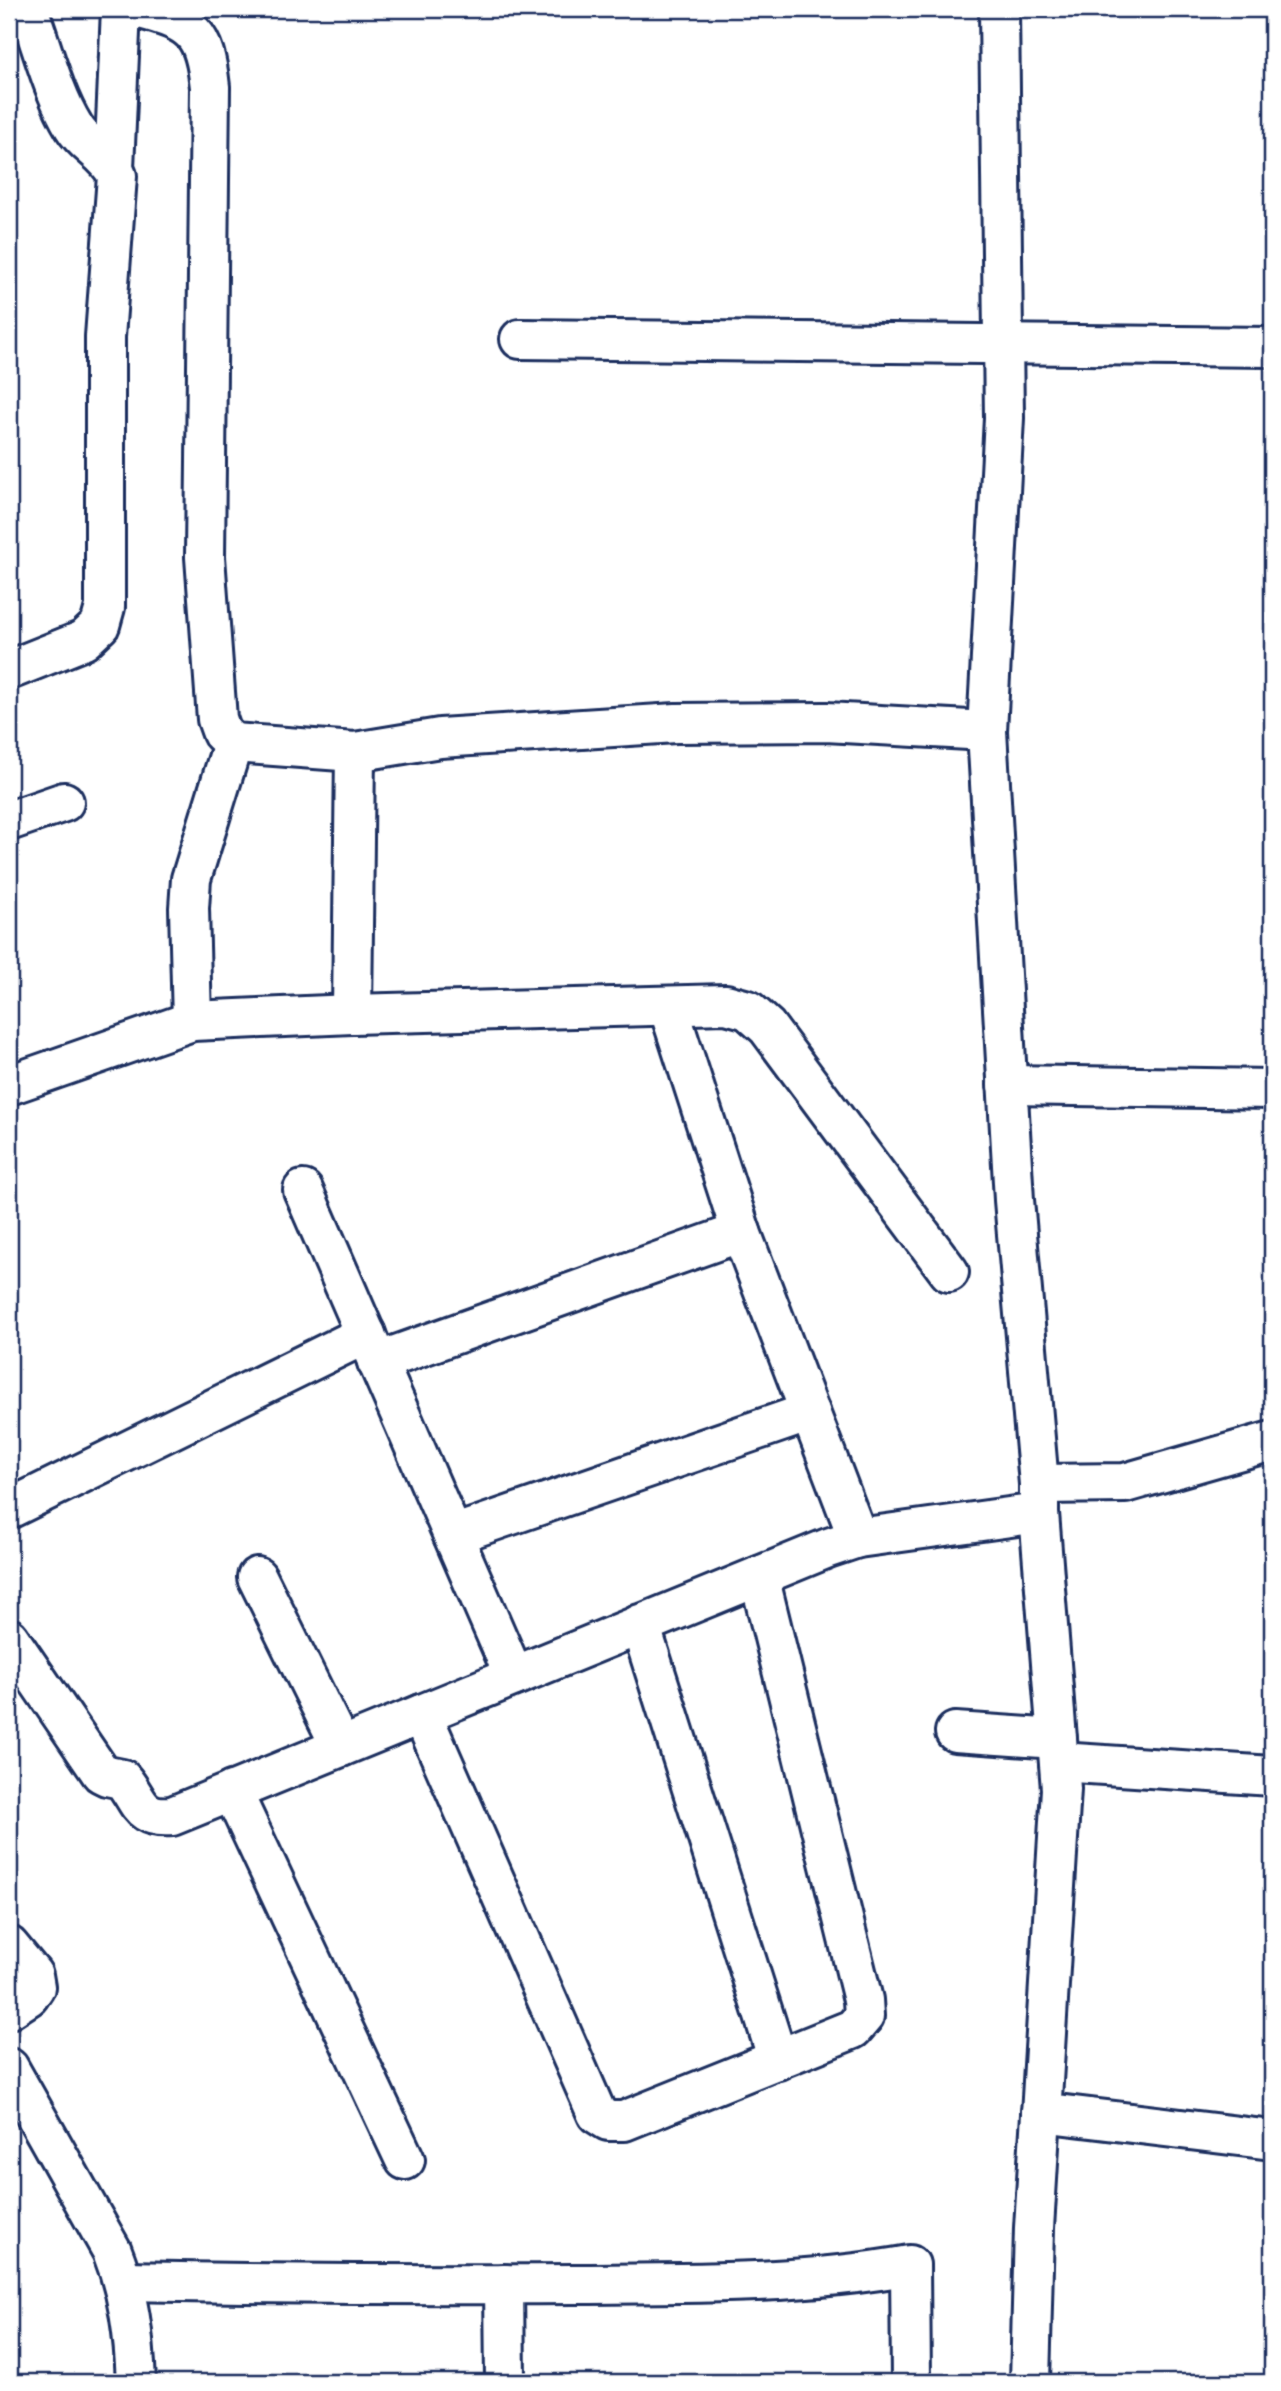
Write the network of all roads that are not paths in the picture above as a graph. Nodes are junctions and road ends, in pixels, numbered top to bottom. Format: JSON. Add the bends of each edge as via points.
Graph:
{"nodes":[{"id":1,"x":28,"y":9,"type":"edge"},
{"id":2,"x":121,"y":9,"type":"edge"},
{"id":3,"x":140,"y":9,"type":"edge"},
{"id":4,"x":999,"y":9,"type":"edge"},
{"id":5,"x":114,"y":168,"type":"junction"},
{"id":6,"x":520,"y":339,"type":"dead end"},
{"id":7,"x":1004,"y":343,"type":"junction"},
{"id":8,"x":1272,"y":347,"type":"edge"},
{"id":9,"x":9,"y":670,"type":"edge"},
{"id":10,"x":987,"y":731,"type":"junction"},
{"id":11,"x":233,"y":743,"type":"junction"},
{"id":12,"x":355,"y":752,"type":"junction"},
{"id":13,"x":64,"y":802,"type":"dead end"},
{"id":14,"x":9,"y":821,"type":"edge"},
{"id":15,"x":668,"y":1006,"type":"junction"},
{"id":16,"x":352,"y":1014,"type":"junction"},
{"id":17,"x":192,"y":1021,"type":"junction"},
{"id":18,"x":9,"y":1085,"type":"edge"},
{"id":19,"x":1007,"y":1085,"type":"junction"},
{"id":20,"x":1272,"y":1089,"type":"edge"},
{"id":21,"x":303,"y":1190,"type":"dead end"},
{"id":22,"x":741,"y":1232,"type":"junction"},
{"id":23,"x":949,"y":1272,"type":"dead end"},
{"id":24,"x":372,"y":1348,"type":"junction"},
{"id":25,"x":810,"y":1412,"type":"junction"},
{"id":26,"x":1272,"y":1441,"type":"edge"},
{"id":27,"x":1039,"y":1498,"type":"junction"},
{"id":28,"x":9,"y":1509,"type":"edge"},
{"id":29,"x":453,"y":1535,"type":"junction"},
{"id":30,"x":858,"y":1538,"type":"junction"},
{"id":31,"x":759,"y":1576,"type":"junction"},
{"id":32,"x":257,"y":1577,"type":"dead end"},
{"id":33,"x":640,"y":1625,"type":"junction"},
{"id":34,"x":9,"y":1638,"type":"edge"},
{"id":35,"x":514,"y":1676,"type":"junction"},
{"id":36,"x":422,"y":1714,"type":"junction"},
{"id":37,"x":955,"y":1732,"type":"dead end"},
{"id":38,"x":341,"y":1747,"type":"junction"},
{"id":39,"x":1058,"y":1751,"type":"junction"},
{"id":40,"x":1272,"y":1776,"type":"edge"},
{"id":41,"x":232,"y":1791,"type":"junction"},
{"id":42,"x":9,"y":1946,"type":"edge"},
{"id":43,"x":9,"y":2009,"type":"edge"},
{"id":44,"x":778,"y":2060,"type":"junction"},
{"id":45,"x":9,"y":2068,"type":"edge"},
{"id":46,"x":1041,"y":2112,"type":"junction"},
{"id":47,"x":1272,"y":2140,"type":"edge"},
{"id":48,"x":405,"y":2160,"type":"dead end"},
{"id":49,"x":124,"y":2281,"type":"junction"},
{"id":50,"x":504,"y":2284,"type":"junction"},
{"id":51,"x":136,"y":2382,"type":"edge"},
{"id":52,"x":505,"y":2382,"type":"edge"},
{"id":53,"x":911,"y":2382,"type":"edge"},
{"id":54,"x":1030,"y":2382,"type":"edge"}],
"edges":[{"from":1,"to":5,"type":"street","via":[[67,115],[78,134]]},
{"from":2,"to":5,"type":"street"},
{"from":3,"to":11,"type":"street","via":[[164,15],[194,32],[207,57],[205,557],[217,719],[222,733]]},
{"from":4,"to":7,"type":"street"},
{"from":5,"to":9,"type":"street","via":[[105,338],[104,607],[100,625],[84,640]]},
{"from":6,"to":7,"type":"street"},
{"from":7,"to":8,"type":"street"},
{"from":7,"to":10,"type":"street"},
{"from":10,"to":12,"type":"street","via":[[827,722],[676,723],[440,738]]},
{"from":10,"to":19,"type":"street"},
{"from":11,"to":12,"type":"street"},
{"from":11,"to":17,"type":"street","via":[[191,879]]},
{"from":12,"to":16,"type":"street"},
{"from":13,"to":14,"type":"street"},
{"from":15,"to":16,"type":"street"},
{"from":15,"to":22,"type":"street"},
{"from":15,"to":23,"type":"street","via":[[726,1004],[748,1010],[767,1027]]},
{"from":16,"to":17,"type":"street"},
{"from":17,"to":18,"type":"street"},
{"from":19,"to":20,"type":"street"},
{"from":19,"to":27,"type":"street"},
{"from":21,"to":24,"type":"street"},
{"from":22,"to":24,"type":"street"},
{"from":22,"to":25,"type":"street"},
{"from":24,"to":28,"type":"street"},
{"from":24,"to":29,"type":"street"},
{"from":25,"to":29,"type":"street"},
{"from":25,"to":30,"type":"street"},
{"from":26,"to":27,"type":"street","via":[[1125,1483]]},
{"from":27,"to":30,"type":"street"},
{"from":27,"to":39,"type":"street"},
{"from":29,"to":35,"type":"street"},
{"from":30,"to":31,"type":"street"},
{"from":31,"to":33,"type":"street"},
{"from":31,"to":44,"type":"street","via":[[863,2000],[863,2016],[853,2029]]},
{"from":32,"to":38,"type":"street"},
{"from":33,"to":35,"type":"street"},
{"from":33,"to":44,"type":"street"},
{"from":34,"to":41,"type":"street","via":[[96,1767],[107,1776],[122,1779],[143,1810],[156,1818],[172,1816]]},
{"from":35,"to":36,"type":"street"},
{"from":36,"to":38,"type":"street"},
{"from":36,"to":44,"type":"street","via":[[597,2114],[608,2121],[624,2121]]},
{"from":37,"to":39,"type":"street"},
{"from":38,"to":41,"type":"street"},
{"from":39,"to":40,"type":"street"},
{"from":39,"to":46,"type":"street","via":[[1061,1789]]},
{"from":41,"to":48,"type":"street"},
{"from":42,"to":43,"type":"street","via":[[33,1975],[35,1987]]},
{"from":45,"to":49,"type":"street","via":[[112,2251]]},
{"from":46,"to":47,"type":"street"},
{"from":46,"to":54,"type":"street"},
{"from":49,"to":50,"type":"street"},
{"from":49,"to":51,"type":"street"},
{"from":50,"to":52,"type":"street"},
{"from":50,"to":53,"type":"street","via":[[690,2283],[862,2273],[910,2265]]}]}
